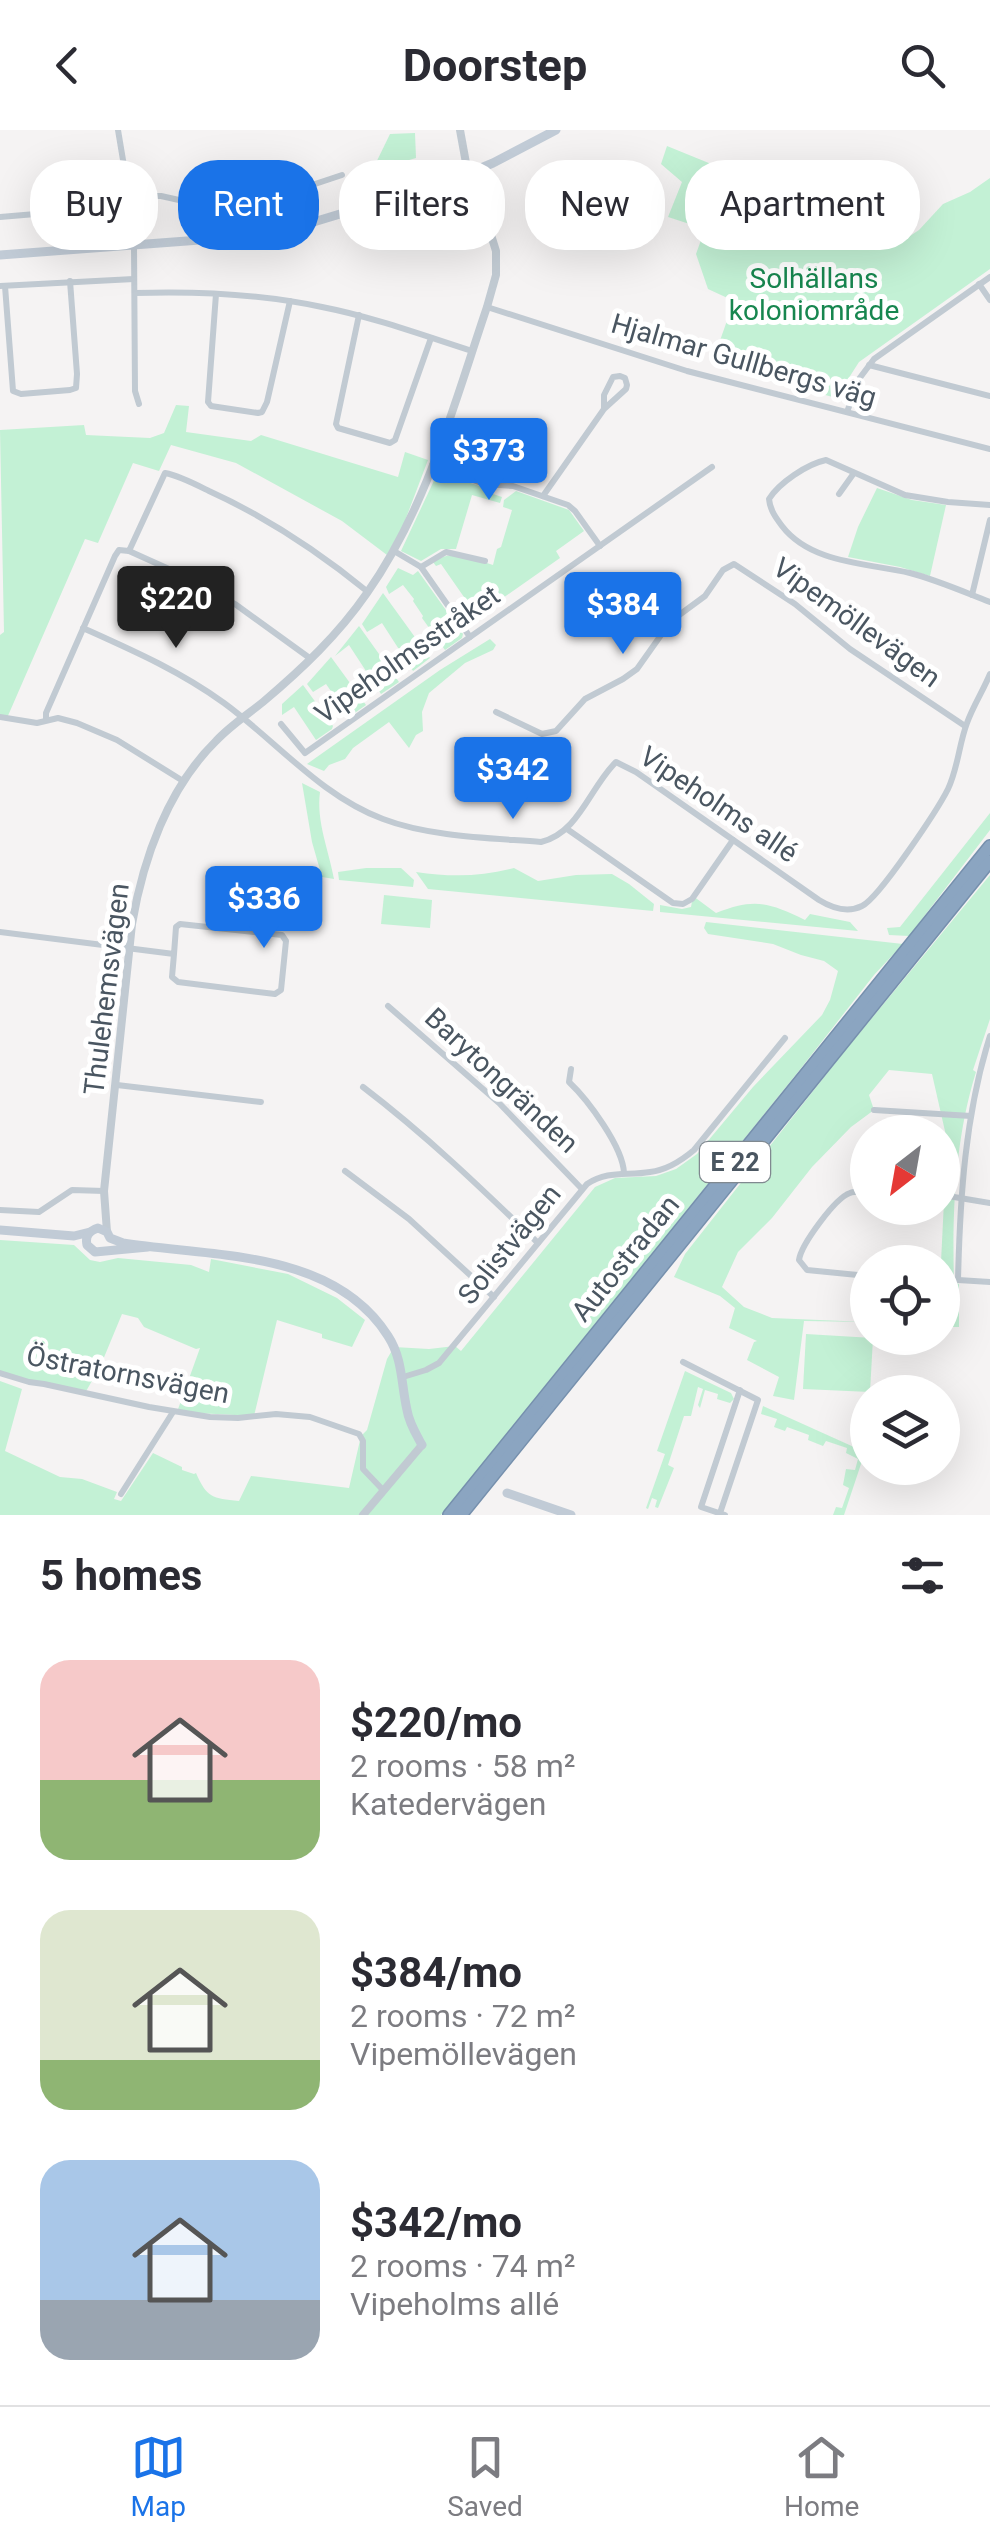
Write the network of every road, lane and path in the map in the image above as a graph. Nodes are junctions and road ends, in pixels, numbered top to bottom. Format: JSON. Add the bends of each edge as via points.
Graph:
{"nodes":[{"id":1,"x":118,"y":130,"type":"edge"},
{"id":2,"x":460,"y":130,"type":"edge"},
{"id":3,"x":556,"y":130,"type":"edge"},
{"id":4,"x":123,"y":160,"type":"edge"},
{"id":5,"x":465,"y":160,"type":"edge"},
{"id":6,"x":496,"y":160,"type":"edge"},
{"id":7,"x":339,"y":176,"type":"edge"},
{"id":8,"x":158,"y":196,"type":"edge"},
{"id":9,"x":30,"y":215,"type":"edge"},
{"id":10,"x":339,"y":216,"type":"edge"},
{"id":11,"x":0,"y":217,"type":"edge"},
{"id":12,"x":158,"y":244,"type":"edge"},
{"id":13,"x":74,"y":250,"type":"edge"},
{"id":14,"x":134,"y":250,"type":"edge"},
{"id":15,"x":494,"y":250,"type":"edge"},
{"id":16,"x":0,"y":255,"type":"edge"},
{"id":17,"x":990,"y":277,"type":"edge"},
{"id":18,"x":134,"y":278,"type":"junction"},
{"id":19,"x":70,"y":281,"type":"junction"},
{"id":20,"x":979,"y":284,"type":"junction"},
{"id":21,"x":2,"y":286,"type":"edge"},
{"id":22,"x":135,"y":293,"type":"junction"},
{"id":23,"x":216,"y":294,"type":"junction"},
{"id":24,"x":990,"y":300,"type":"edge"},
{"id":25,"x":290,"y":301,"type":"junction"},
{"id":26,"x":487,"y":306,"type":"junction"},
{"id":27,"x":359,"y":315,"type":"junction"},
{"id":28,"x":431,"y":338,"type":"junction"},
{"id":29,"x":472,"y":350,"type":"junction"},
{"id":30,"x":868,"y":365,"type":"junction"},
{"id":31,"x":990,"y":396,"type":"edge"},
{"id":32,"x":139,"y":404,"type":"dead end"},
{"id":33,"x":604,"y":409,"type":"junction"},
{"id":34,"x":847,"y":412,"type":"junction"},
{"id":35,"x":990,"y":449,"type":"edge"},
{"id":36,"x":432,"y":465,"type":"junction"},
{"id":37,"x":712,"y":466,"type":"dead end"},
{"id":38,"x":854,"y":473,"type":"junction"},
{"id":39,"x":839,"y":494,"type":"dead end"},
{"id":40,"x":543,"y":496,"type":"junction"},
{"id":41,"x":990,"y":505,"type":"edge"},
{"id":42,"x":990,"y":520,"type":"edge"},
{"id":43,"x":600,"y":546,"type":"junction"},
{"id":44,"x":129,"y":551,"type":"junction"},
{"id":45,"x":394,"y":551,"type":"junction"},
{"id":46,"x":485,"y":561,"type":"dead end"},
{"id":47,"x":421,"y":567,"type":"junction"},
{"id":48,"x":368,"y":592,"type":"junction"},
{"id":49,"x":972,"y":595,"type":"junction"},
{"id":50,"x":990,"y":602,"type":"edge"},
{"id":51,"x":83,"y":628,"type":"junction"},
{"id":52,"x":470,"y":637,"type":"junction"},
{"id":53,"x":311,"y":660,"type":"junction"},
{"id":54,"x":990,"y":674,"type":"edge"},
{"id":55,"x":496,"y":712,"type":"dead end"},
{"id":56,"x":0,"y":717,"type":"edge"},
{"id":57,"x":242,"y":718,"type":"junction"},
{"id":58,"x":46,"y":720,"type":"junction"},
{"id":59,"x":281,"y":724,"type":"dead end"},
{"id":60,"x":965,"y":726,"type":"junction"},
{"id":61,"x":183,"y":781,"type":"junction"},
{"id":62,"x":567,"y":829,"type":"junction"},
{"id":63,"x":733,"y":840,"type":"junction"},
{"id":64,"x":990,"y":846,"type":"edge"},
{"id":65,"x":990,"y":862,"type":"edge"},
{"id":66,"x":0,"y":932,"type":"edge"},
{"id":67,"x":130,"y":948,"type":"junction"},
{"id":68,"x":174,"y":954,"type":"junction"},
{"id":69,"x":388,"y":1006,"type":"dead end"},
{"id":70,"x":990,"y":1036,"type":"edge"},
{"id":71,"x":785,"y":1038,"type":"dead end"},
{"id":72,"x":572,"y":1069,"type":"dead end"},
{"id":73,"x":980,"y":1072,"type":"junction"},
{"id":74,"x":990,"y":1074,"type":"edge"},
{"id":75,"x":116,"y":1084,"type":"junction"},
{"id":76,"x":363,"y":1087,"type":"dead end"},
{"id":77,"x":261,"y":1102,"type":"dead end"},
{"id":78,"x":874,"y":1110,"type":"dead end"},
{"id":79,"x":971,"y":1116,"type":"junction"},
{"id":80,"x":345,"y":1171,"type":"dead end"},
{"id":81,"x":624,"y":1173,"type":"junction"},
{"id":82,"x":582,"y":1189,"type":"junction"},
{"id":83,"x":104,"y":1191,"type":"junction"},
{"id":84,"x":850,"y":1194,"type":"edge"},
{"id":85,"x":960,"y":1196,"type":"joint"},
{"id":86,"x":990,"y":1204,"type":"edge"},
{"id":87,"x":104,"y":1206,"type":"junction"},
{"id":88,"x":0,"y":1210,"type":"edge"},
{"id":89,"x":0,"y":1230,"type":"edge"},
{"id":90,"x":90,"y":1235,"type":"junction"},
{"id":91,"x":109,"y":1235,"type":"junction"},
{"id":92,"x":538,"y":1243,"type":"junction"},
{"id":93,"x":148,"y":1247,"type":"junction"},
{"id":94,"x":105,"y":1251,"type":"junction"},
{"id":95,"x":850,"y":1275,"type":"edge"},
{"id":96,"x":960,"y":1280,"type":"edge"},
{"id":97,"x":990,"y":1282,"type":"edge"},
{"id":98,"x":494,"y":1296,"type":"junction"},
{"id":99,"x":683,"y":1362,"type":"dead end"},
{"id":100,"x":0,"y":1374,"type":"edge"},
{"id":101,"x":402,"y":1377,"type":"junction"},
{"id":102,"x":740,"y":1390,"type":"junction"},
{"id":103,"x":173,"y":1412,"type":"junction"},
{"id":104,"x":422,"y":1444,"type":"joint"},
{"id":105,"x":491,"y":1472,"type":"junction"},
{"id":106,"x":384,"y":1490,"type":"junction"},
{"id":107,"x":474,"y":1492,"type":"junction"},
{"id":108,"x":506,"y":1493,"type":"dead end"},
{"id":109,"x":121,"y":1494,"type":"dead end"},
{"id":110,"x":722,"y":1514,"type":"edge"},
{"id":111,"x":363,"y":1515,"type":"edge"},
{"id":112,"x":449,"y":1515,"type":"edge"},
{"id":113,"x":462,"y":1515,"type":"edge"},
{"id":114,"x":571,"y":1515,"type":"edge"}],
"edges":[{"from":1,"to":4,"type":"street"},
{"from":2,"to":5,"type":"street","name":"Thulehemsvägen"},
{"from":3,"to":6,"type":"main road"},
{"from":7,"to":8,"type":"street","via":[[197,204]]},
{"from":9,"to":11,"type":"street"},
{"from":10,"to":12,"type":"main road"},
{"from":13,"to":16,"type":"main road"},
{"from":14,"to":18,"type":"street"},
{"from":15,"to":26,"type":"street","name":"Thulehemsvägen","via":[[496,276]]},
{"from":17,"to":20,"type":"street"},
{"from":18,"to":19,"type":"street"},
{"from":18,"to":22,"type":"street"},
{"from":19,"to":21,"type":"street"},
{"from":19,"to":21,"type":"street","via":[[77,387],[70,390],[14,392]]},
{"from":20,"to":24,"type":"street"},
{"from":20,"to":30,"type":"street"},
{"from":22,"to":23,"type":"street"},
{"from":22,"to":32,"type":"street"},
{"from":23,"to":25,"type":"street"},
{"from":23,"to":25,"type":"street","via":[[208,402],[258,413],[265,408]]},
{"from":25,"to":27,"type":"street"},
{"from":26,"to":29,"type":"street","name":"Thulehemsvägen"},
{"from":26,"to":34,"type":"street","name":"Hjalmar Gullbergs väg","via":[[688,371]]},
{"from":27,"to":28,"type":"street"},
{"from":27,"to":28,"type":"street","via":[[338,428],[390,444]]},
{"from":28,"to":29,"type":"street"},
{"from":29,"to":36,"type":"street","name":"Thulehemsvägen"},
{"from":30,"to":31,"type":"street"},
{"from":30,"to":34,"type":"street"},
{"from":33,"to":33,"type":"street","via":[[626,388],[625,378],[613,377]]},
{"from":33,"to":40,"type":"street"},
{"from":34,"to":35,"type":"street","name":"Hjalmar Gullbergs väg"},
{"from":36,"to":40,"type":"street"},
{"from":36,"to":45,"type":"street","name":"Thulehemsvägen"},
{"from":37,"to":43,"type":"street","name":"Vipeholmsstråket"},
{"from":38,"to":39,"type":"street"},
{"from":38,"to":41,"type":"street","via":[[914,497]]},
{"from":38,"to":49,"type":"street","via":[[819,461],[775,490],[770,507],[790,536],[811,549]]},
{"from":40,"to":43,"type":"street","via":[[572,508]]},
{"from":42,"to":49,"type":"street"},
{"from":43,"to":52,"type":"street","name":"Vipeholmsstråket"},
{"from":44,"to":48,"type":"street","via":[[170,474],[244,507]]},
{"from":44,"to":51,"type":"street","via":[[117,552]]},
{"from":44,"to":53,"type":"street","via":[[235,604]]},
{"from":45,"to":47,"type":"street"},
{"from":45,"to":48,"type":"street","name":"Thulehemsvägen"},
{"from":46,"to":47,"type":"street","via":[[446,552]]},
{"from":47,"to":52,"type":"street"},
{"from":48,"to":53,"type":"street","name":"Thulehemsvägen"},
{"from":49,"to":50,"type":"street"},
{"from":51,"to":57,"type":"street","via":[[166,666]]},
{"from":51,"to":58,"type":"street"},
{"from":52,"to":59,"type":"street","name":"Vipeholmsstråket","via":[[305,753]]},
{"from":53,"to":57,"type":"street","name":"Thulehemsvägen"},
{"from":54,"to":60,"type":"street"},
{"from":55,"to":60,"type":"street","name":"Vipemöllevägen","via":[[542,734],[556,731],[586,698],[637,669],[670,622],[734,564]]},
{"from":56,"to":58,"type":"street"},
{"from":57,"to":61,"type":"street","name":"Thulehemsvägen"},
{"from":57,"to":62,"type":"street","via":[[328,787],[384,820],[541,842]]},
{"from":58,"to":61,"type":"street","via":[[97,730]]},
{"from":60,"to":63,"type":"street","name":"Vipeholms allé","via":[[948,790],[867,904],[838,908],[818,900]]},
{"from":61,"to":67,"type":"street","name":"Thulehemsvägen","via":[[140,884]]},
{"from":62,"to":63,"type":"street","via":[[683,904]]},
{"from":62,"to":63,"type":"street","name":"Vipeholms allé","via":[[616,762]]},
{"from":64,"to":105,"type":"highway","name":"Autostradan","number":"E 22"},
{"from":65,"to":105,"type":"highway","name":"Autostradan","number":"E 22"},
{"from":66,"to":67,"type":"street"},
{"from":67,"to":68,"type":"street"},
{"from":67,"to":75,"type":"street","name":"Thulehemsvägen"},
{"from":68,"to":68,"type":"street","via":[[180,924],[282,935],[281,990],[178,982],[172,976]]},
{"from":69,"to":82,"type":"street","name":"Barytongränden","via":[[499,1103]]},
{"from":70,"to":73,"type":"street"},
{"from":71,"to":81,"type":"street","name":"Solistvägen","via":[[694,1150],[657,1171]]},
{"from":72,"to":81,"type":"street","via":[[569,1082],[610,1137]]},
{"from":73,"to":74,"type":"street"},
{"from":73,"to":79,"type":"street"},
{"from":75,"to":77,"type":"street"},
{"from":75,"to":83,"type":"street","name":"Thulehemsvägen"},
{"from":76,"to":92,"type":"street","via":[[457,1164]]},
{"from":78,"to":79,"type":"street"},
{"from":79,"to":85,"type":"street"},
{"from":80,"to":98,"type":"street"},
{"from":81,"to":82,"type":"street","name":"Solistvägen","via":[[599,1177]]},
{"from":82,"to":92,"type":"street","name":"Solistvägen"},
{"from":83,"to":87,"type":"street","name":"Thulehemsvägen"},
{"from":83,"to":88,"type":"street","via":[[72,1190],[38,1212]]},
{"from":84,"to":95,"type":"street","via":[[801,1249],[799,1260],[820,1273]]},
{"from":85,"to":86,"type":"street"},
{"from":87,"to":90,"type":"street","name":"Thulehemsvägen"},
{"from":87,"to":91,"type":"street","name":"Thulehemsvägen"},
{"from":89,"to":90,"type":"main road"},
{"from":90,"to":91,"type":"main road","via":[[98,1228]]},
{"from":90,"to":94,"type":"main road","via":[[90,1249]]},
{"from":91,"to":93,"type":"main road"},
{"from":91,"to":94,"type":"main road"},
{"from":92,"to":98,"type":"street","name":"Solistvägen"},
{"from":93,"to":94,"type":"main road"},
{"from":93,"to":101,"type":"main road","via":[[256,1258],[324,1282],[376,1321],[397,1354]]},
{"from":96,"to":97,"type":"street"},
{"from":98,"to":101,"type":"street","name":"Solistvägen","via":[[439,1363]]},
{"from":99,"to":102,"type":"street"},
{"from":100,"to":103,"type":"street","name":"Östratornsvägen"},
{"from":101,"to":104,"type":"main road","via":[[406,1410]]},
{"from":102,"to":110,"type":"street","via":[[756,1398],[756,1410]]},
{"from":102,"to":110,"type":"street","via":[[701,1507]]},
{"from":103,"to":106,"type":"street","name":"Östratornsvägen","via":[[218,1418],[290,1414],[354,1431],[363,1441],[363,1469]]},
{"from":103,"to":109,"type":"street"},
{"from":104,"to":106,"type":"street"},
{"from":105,"to":107,"type":"highway","name":"Autostradan","number":"E 22"},
{"from":106,"to":111,"type":"street"},
{"from":107,"to":112,"type":"highway","name":"Autostradan","number":"E 22"},
{"from":107,"to":113,"type":"highway","name":"Autostradan","number":"E 22"},
{"from":108,"to":114,"type":"main road"}]}
